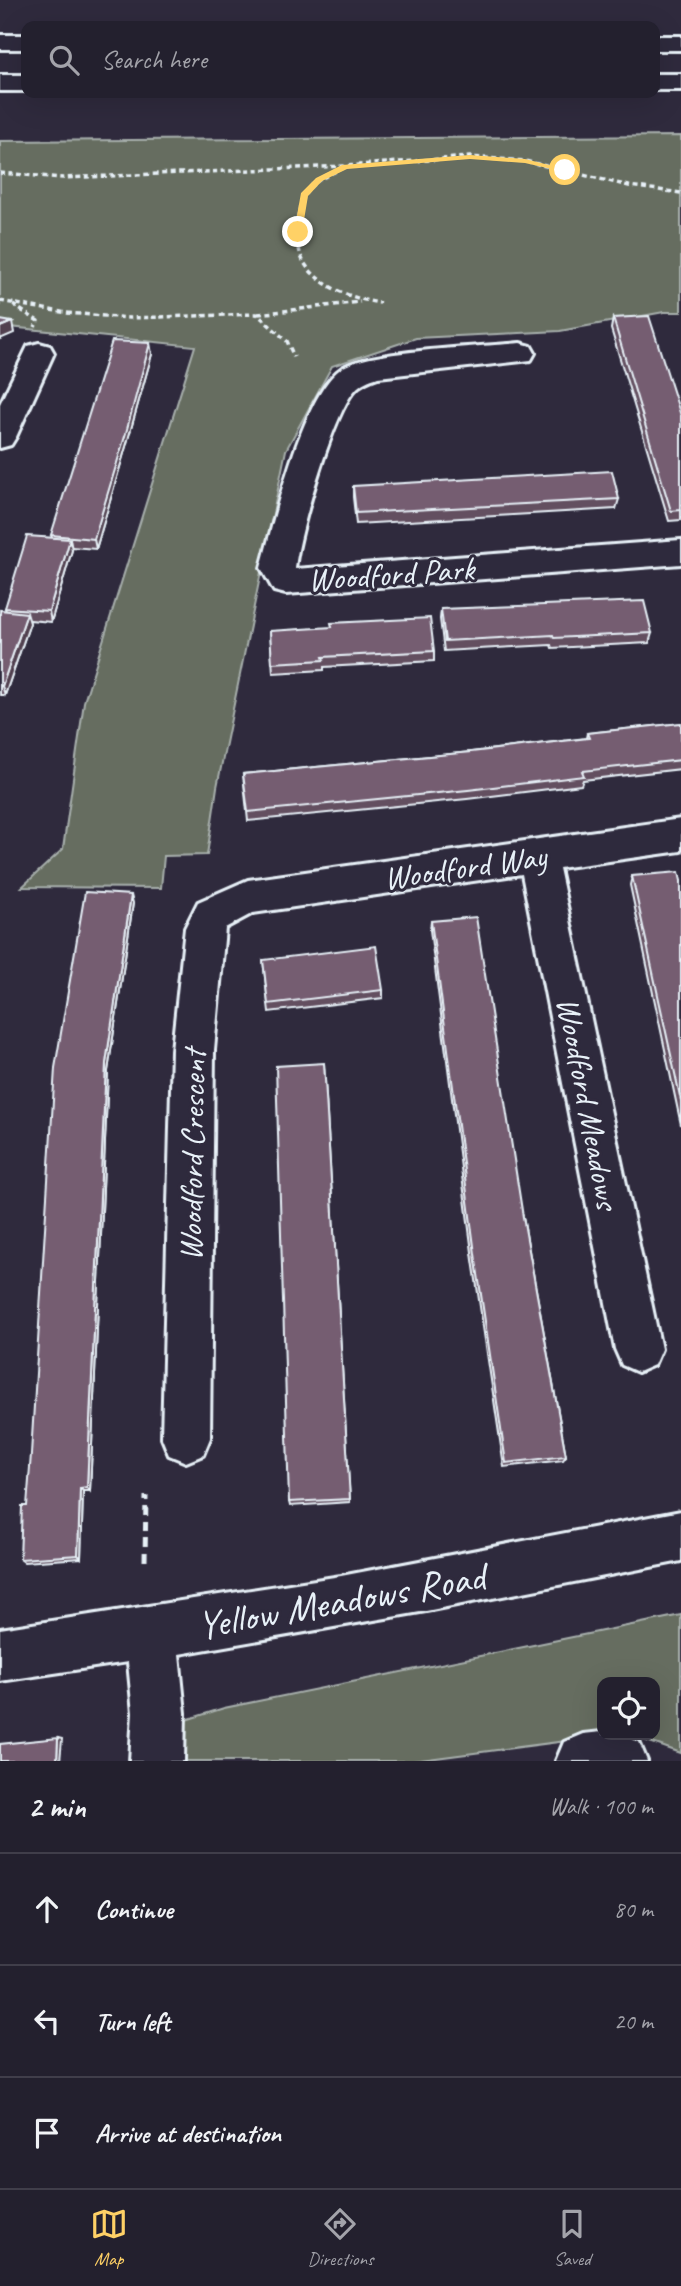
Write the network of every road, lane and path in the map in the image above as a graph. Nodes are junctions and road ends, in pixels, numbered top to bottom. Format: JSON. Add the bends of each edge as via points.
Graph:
{"nodes":[{"id":1,"x":0,"y":42,"type":"edge"},
{"id":2,"x":21,"y":43,"type":"edge"},
{"id":3,"x":660,"y":43,"type":"edge"},
{"id":4,"x":681,"y":43,"type":"edge"},
{"id":5,"x":660,"y":82,"type":"edge"},
{"id":6,"x":681,"y":82,"type":"edge"},
{"id":7,"x":0,"y":83,"type":"edge"},
{"id":8,"x":21,"y":83,"type":"edge"},
{"id":9,"x":345,"y":166,"type":"junction"},
{"id":10,"x":0,"y":173,"type":"edge"},
{"id":11,"x":681,"y":193,"type":"edge"},
{"id":12,"x":0,"y":301,"type":"edge"},
{"id":13,"x":363,"y":302,"type":"junction"},
{"id":14,"x":380,"y":303,"type":"dead end"},
{"id":15,"x":257,"y":314,"type":"junction"},
{"id":16,"x":39,"y":353,"type":"dead end"},
{"id":17,"x":520,"y":353,"type":"dead end"},
{"id":18,"x":294,"y":357,"type":"dead end"},
{"id":19,"x":0,"y":437,"type":"edge"},
{"id":20,"x":681,"y":552,"type":"edge"},
{"id":21,"x":681,"y":835,"type":"edge"},
{"id":22,"x":538,"y":857,"type":"junction"},
{"id":23,"x":248,"y":897,"type":"joint"},
{"id":24,"x":638,"y":1349,"type":"dead end"},
{"id":25,"x":186,"y":1438,"type":"dead end"},
{"id":26,"x":146,"y":1496,"type":"dead end"},
{"id":27,"x":681,"y":1536,"type":"edge"},
{"id":28,"x":145,"y":1561,"type":"dead end"},
{"id":29,"x":151,"y":1635,"type":"junction"},
{"id":30,"x":0,"y":1655,"type":"edge"},
{"id":31,"x":157,"y":1761,"type":"edge"},
{"id":32,"x":583,"y":1761,"type":"edge"},
{"id":33,"x":620,"y":1761,"type":"edge"}],
"edges":[{"from":1,"to":2,"type":"main road"},
{"from":3,"to":4,"type":"main road"},
{"from":5,"to":6,"type":"main road"},
{"from":7,"to":8,"type":"main road"},
{"from":9,"to":10,"type":"path","via":[[63,178]]},
{"from":9,"to":11,"type":"path","via":[[496,158]]},
{"from":9,"to":13,"type":"path","via":[[319,179],[304,195],[298,232],[303,263],[321,280]]},
{"from":12,"to":15,"type":"path","via":[[129,318]]},
{"from":13,"to":14,"type":"path"},
{"from":13,"to":15,"type":"path"},
{"from":15,"to":18,"type":"path","via":[[287,341]]},
{"from":16,"to":19,"type":"main road"},
{"from":17,"to":20,"type":"main road","name":"Woodford Park","via":[[375,367],[354,374],[340,386],[310,448],[278,568],[286,582]]},
{"from":21,"to":22,"type":"main road","name":"Woodford Way"},
{"from":22,"to":23,"type":"main road","name":"Woodford Way"},
{"from":22,"to":24,"type":"main road","name":"Woodford Meadows"},
{"from":23,"to":25,"type":"main road","name":"Woodford Crescent","via":[[212,914],[205,928],[193,1049]]},
{"from":26,"to":28,"type":"path"},
{"from":27,"to":29,"type":"main road","name":"Yellow Meadows Road","via":[[476,1578]]},
{"from":29,"to":30,"type":"main road","name":"Yellow Meadows Road"},
{"from":29,"to":31,"type":"main road","via":[[159,1713]]},
{"from":32,"to":33,"type":"main road","via":[[611,1757]]}]}
